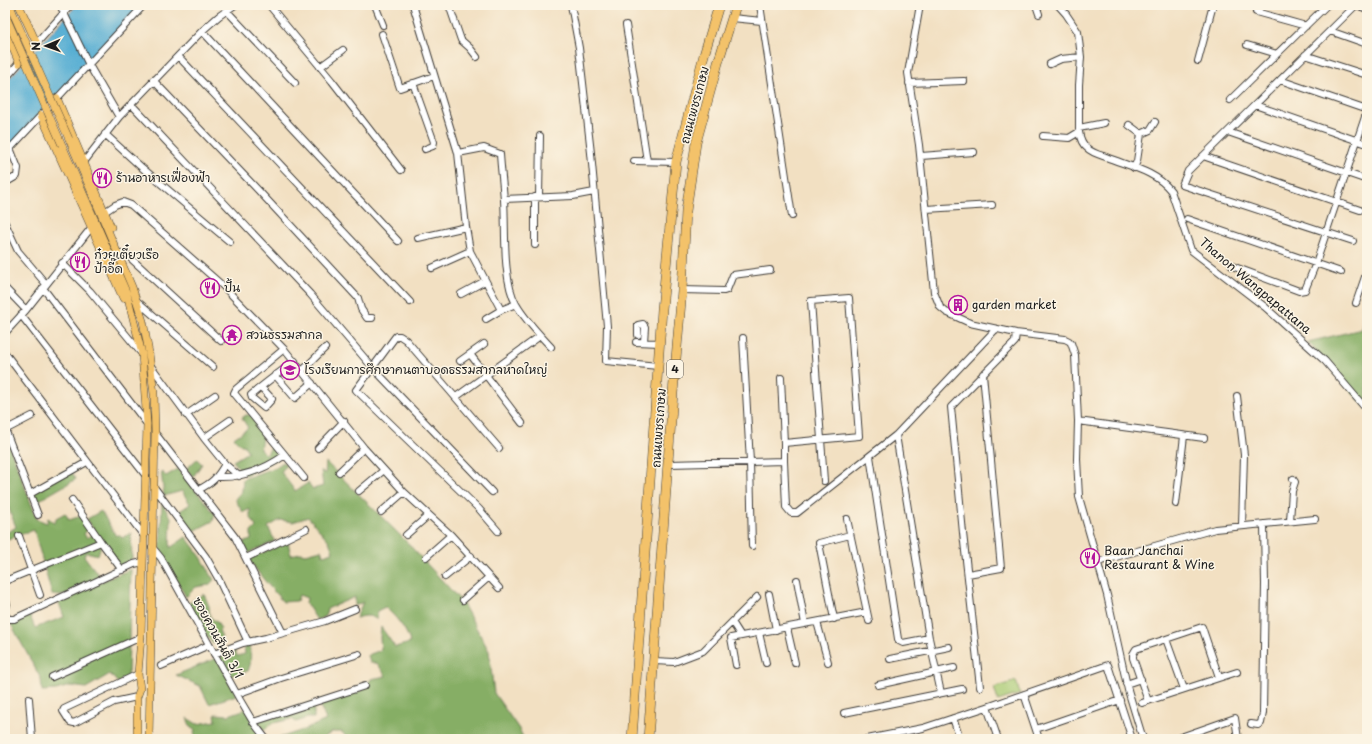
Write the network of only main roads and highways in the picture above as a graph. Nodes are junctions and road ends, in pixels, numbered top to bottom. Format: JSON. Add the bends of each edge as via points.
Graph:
{"nodes":[{"id":1,"x":10,"y":5,"type":"edge"},
{"id":2,"x":19,"y":5,"type":"edge"},
{"id":3,"x":736,"y":5,"type":"edge"},
{"id":4,"x":716,"y":6,"type":"edge"},
{"id":5,"x":6,"y":16,"type":"edge"},
{"id":6,"x":5,"y":30,"type":"edge"},
{"id":7,"x":37,"y":44,"type":"road end"},
{"id":8,"x":19,"y":63,"type":"road end"},
{"id":9,"x":57,"y":98,"type":"road end"},
{"id":10,"x":41,"y":115,"type":"road end"},
{"id":11,"x":132,"y":287,"type":"junction"},
{"id":12,"x":135,"y":326,"type":"junction"},
{"id":13,"x":642,"y":576,"type":"junction"},
{"id":14,"x":660,"y":578,"type":"junction"},
{"id":15,"x":137,"y":739,"type":"edge"},
{"id":16,"x":149,"y":739,"type":"edge"},
{"id":17,"x":632,"y":739,"type":"edge"},
{"id":18,"x":648,"y":739,"type":"edge"}],
"edges":[{"from":1,"to":11,"type":"main road","bridge":true},
{"from":2,"to":7,"type":"main road"},
{"from":3,"to":14,"type":"highway","name":"ถนนเพชรเกษม","number":"4","via":[[696,143],[686,211]]},
{"from":4,"to":13,"type":"highway","name":"ถนนเพชรเกษม","number":"4","via":[[676,162]]},
{"from":5,"to":12,"type":"main road","bridge":true,"via":[[126,294]]},
{"from":6,"to":8,"type":"main road"},
{"from":9,"to":11,"type":"main road","via":[[106,212]]},
{"from":10,"to":12,"type":"main road"},
{"from":11,"to":16,"type":"main road","via":[[144,321],[154,394]]},
{"from":12,"to":15,"type":"main road","via":[[142,354],[148,424]]},
{"from":13,"to":14,"type":"highway"},
{"from":13,"to":17,"type":"highway","name":"ถนนเพชรเกษม","number":"4"},
{"from":14,"to":18,"type":"highway","name":"ถนนเพชรเกษม","number":"4"}]}
